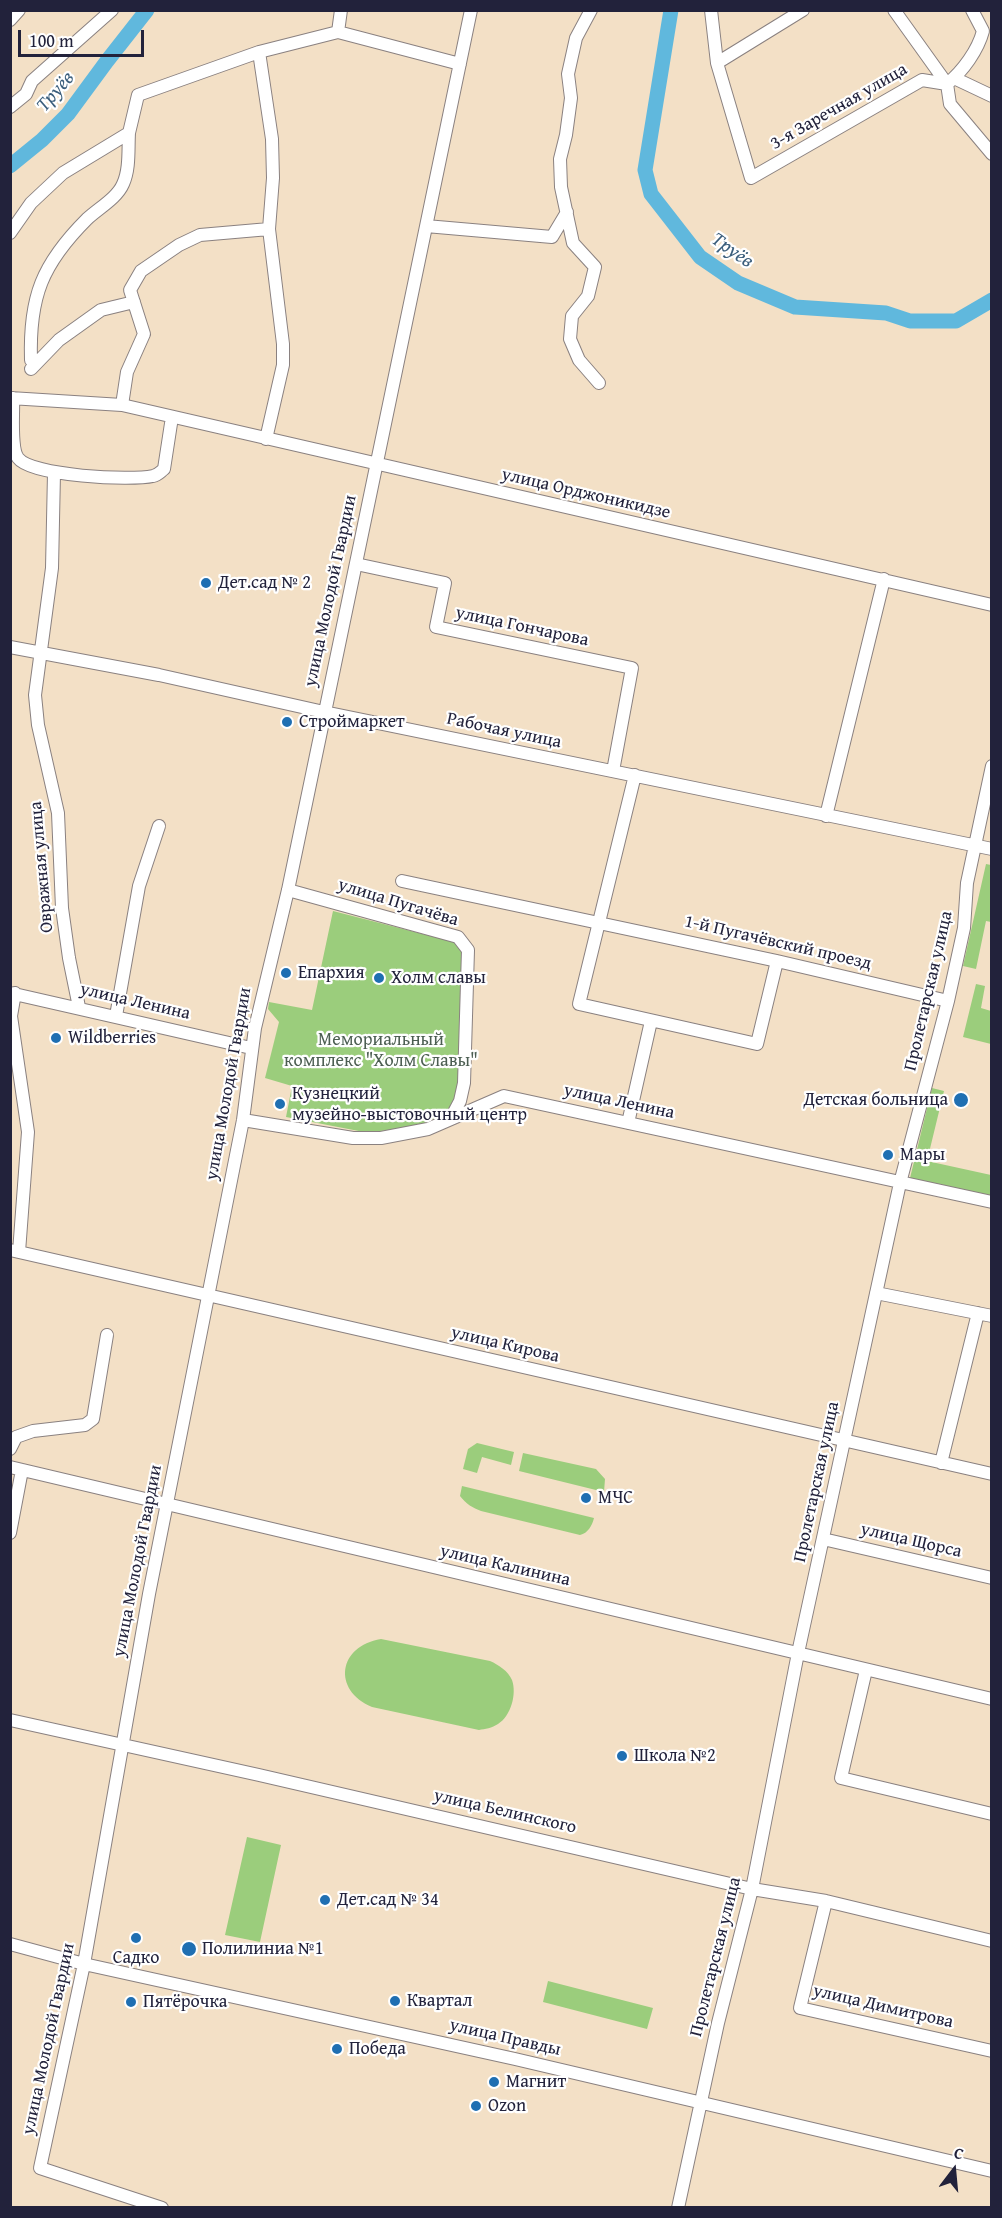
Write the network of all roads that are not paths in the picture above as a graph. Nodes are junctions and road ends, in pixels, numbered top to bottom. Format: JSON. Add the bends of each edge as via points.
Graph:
{"nodes":[{"id":1,"x":19,"y":10,"type":"edge"},
{"id":2,"x":112,"y":10,"type":"edge"},
{"id":3,"x":341,"y":10,"type":"edge"},
{"id":4,"x":471,"y":10,"type":"edge"},
{"id":5,"x":591,"y":10,"type":"edge"},
{"id":6,"x":711,"y":10,"type":"edge"},
{"id":7,"x":803,"y":10,"type":"edge"},
{"id":8,"x":894,"y":10,"type":"edge"},
{"id":9,"x":972,"y":10,"type":"edge"},
{"id":10,"x":10,"y":20,"type":"edge"},
{"id":11,"x":338,"y":32,"type":"junction"},
{"id":12,"x":259,"y":52,"type":"junction"},
{"id":13,"x":717,"y":63,"type":"junction"},
{"id":14,"x":460,"y":64,"type":"junction"},
{"id":15,"x":950,"y":81,"type":"junction"},
{"id":16,"x":992,"y":96,"type":"edge"},
{"id":17,"x":10,"y":107,"type":"edge"},
{"id":18,"x":129,"y":133,"type":"junction"},
{"id":19,"x":992,"y":154,"type":"edge"},
{"id":20,"x":567,"y":212,"type":"junction"},
{"id":21,"x":426,"y":226,"type":"junction"},
{"id":22,"x":269,"y":229,"type":"junction"},
{"id":23,"x":10,"y":233,"type":"edge"},
{"id":24,"x":134,"y":302,"type":"junction"},
{"id":25,"x":600,"y":383,"type":"dead end"},
{"id":26,"x":12,"y":398,"type":"edge"},
{"id":27,"x":122,"y":405,"type":"junction"},
{"id":28,"x":172,"y":417,"type":"junction"},
{"id":29,"x":266,"y":439,"type":"junction"},
{"id":30,"x":376,"y":465,"type":"junction"},
{"id":31,"x":54,"y":473,"type":"junction"},
{"id":32,"x":356,"y":564,"type":"junction"},
{"id":33,"x":884,"y":579,"type":"junction"},
{"id":34,"x":992,"y":605,"type":"edge"},
{"id":35,"x":10,"y":647,"type":"edge"},
{"id":36,"x":41,"y":653,"type":"junction"},
{"id":37,"x":324,"y":712,"type":"junction"},
{"id":38,"x":992,"y":766,"type":"edge"},
{"id":39,"x":613,"y":771,"type":"junction"},
{"id":40,"x":635,"y":775,"type":"junction"},
{"id":41,"x":826,"y":816,"type":"junction"},
{"id":42,"x":159,"y":826,"type":"dead end"},
{"id":43,"x":975,"y":845,"type":"junction"},
{"id":44,"x":992,"y":849,"type":"edge"},
{"id":45,"x":402,"y":882,"type":"dead end"},
{"id":46,"x":288,"y":890,"type":"junction"},
{"id":47,"x":600,"y":922,"type":"junction"},
{"id":48,"x":777,"y":961,"type":"junction"},
{"id":49,"x":13,"y":993,"type":"edge"},
{"id":50,"x":948,"y":1001,"type":"junction"},
{"id":51,"x":79,"y":1007,"type":"junction"},
{"id":52,"x":116,"y":1016,"type":"junction"},
{"id":53,"x":651,"y":1021,"type":"junction"},
{"id":54,"x":251,"y":1048,"type":"junction"},
{"id":55,"x":451,"y":1118,"type":"junction"},
{"id":56,"x":243,"y":1120,"type":"junction"},
{"id":57,"x":628,"y":1123,"type":"junction"},
{"id":58,"x":900,"y":1183,"type":"junction"},
{"id":59,"x":992,"y":1202,"type":"edge"},
{"id":60,"x":15,"y":1251,"type":"edge"},
{"id":61,"x":876,"y":1293,"type":"junction"},
{"id":62,"x":207,"y":1296,"type":"junction"},
{"id":63,"x":978,"y":1313,"type":"junction"},
{"id":64,"x":992,"y":1316,"type":"edge"},
{"id":65,"x":107,"y":1335,"type":"dead end"},
{"id":66,"x":844,"y":1441,"type":"junction"},
{"id":67,"x":10,"y":1449,"type":"edge"},
{"id":68,"x":941,"y":1463,"type":"junction"},
{"id":69,"x":16,"y":1468,"type":"edge"},
{"id":70,"x":992,"y":1474,"type":"edge"},
{"id":71,"x":168,"y":1505,"type":"junction"},
{"id":72,"x":10,"y":1533,"type":"edge"},
{"id":73,"x":823,"y":1539,"type":"junction"},
{"id":74,"x":992,"y":1578,"type":"edge"},
{"id":75,"x":798,"y":1653,"type":"junction"},
{"id":76,"x":866,"y":1670,"type":"junction"},
{"id":77,"x":992,"y":1699,"type":"edge"},
{"id":78,"x":10,"y":1720,"type":"edge"},
{"id":79,"x":123,"y":1746,"type":"junction"},
{"id":80,"x":992,"y":1814,"type":"edge"},
{"id":81,"x":752,"y":1889,"type":"junction"},
{"id":82,"x":826,"y":1901,"type":"junction"},
{"id":83,"x":992,"y":1941,"type":"edge"},
{"id":84,"x":10,"y":1944,"type":"edge"},
{"id":85,"x":84,"y":1964,"type":"junction"},
{"id":86,"x":992,"y":2051,"type":"edge"},
{"id":87,"x":701,"y":2101,"type":"junction"},
{"id":88,"x":992,"y":2171,"type":"edge"},
{"id":89,"x":162,"y":2208,"type":"edge"},
{"id":90,"x":678,"y":2208,"type":"edge"}],
"edges":[{"from":1,"to":10,"type":"street"},
{"from":2,"to":17,"type":"street","via":[[32,81],[26,94]]},
{"from":3,"to":11,"type":"street"},
{"from":4,"to":14,"type":"street","name":"улица Молодой Гвардии"},
{"from":5,"to":20,"type":"street","via":[[576,38],[568,74],[571,98],[560,159]]},
{"from":6,"to":13,"type":"street"},
{"from":7,"to":13,"type":"street"},
{"from":8,"to":15,"type":"street"},
{"from":9,"to":15,"type":"street","via":[[983,31],[980,44]]},
{"from":11,"to":12,"type":"street"},
{"from":11,"to":14,"type":"street"},
{"from":12,"to":18,"type":"street","via":[[138,94]]},
{"from":12,"to":22,"type":"street","via":[[272,139]]},
{"from":13,"to":15,"type":"street","name":"3-я Заречная улица","via":[[752,177],[922,80]]},
{"from":14,"to":21,"type":"street","name":"улица Молодой Гвардии"},
{"from":15,"to":16,"type":"street"},
{"from":15,"to":19,"type":"street","via":[[950,104]]},
{"from":18,"to":23,"type":"street","via":[[63,173],[31,203]]},
{"from":18,"to":24,"type":"street","via":[[123,186],[74,233],[48,265],[30,332],[31,364],[101,310]]},
{"from":20,"to":21,"type":"street","via":[[552,237]]},
{"from":20,"to":25,"type":"street","via":[[573,243],[595,267],[588,296],[572,316],[570,339],[579,360]]},
{"from":21,"to":30,"type":"street","name":"улица Молодой Гвардии"},
{"from":22,"to":24,"type":"street","via":[[200,234],[179,245],[141,271],[130,290]]},
{"from":22,"to":29,"type":"street","via":[[283,365]]},
{"from":24,"to":27,"type":"street","via":[[144,334],[127,372]]},
{"from":26,"to":27,"type":"street","name":"улица Орджоникидзе"},
{"from":26,"to":31,"type":"street","name":"улица Орджоникидзе","via":[[14,449],[18,458]]},
{"from":27,"to":28,"type":"street","name":"улица Орджоникидзе"},
{"from":28,"to":29,"type":"street","name":"улица Орджоникидзе"},
{"from":28,"to":31,"type":"street","name":"улица Орджоникидзе","via":[[164,469],[158,475]]},
{"from":29,"to":30,"type":"street","name":"улица Орджоникидзе"},
{"from":30,"to":32,"type":"street","name":"улица Молодой Гвардии"},
{"from":30,"to":33,"type":"street","name":"улица Орджоникидзе"},
{"from":31,"to":36,"type":"street","name":"Овражная улица","via":[[52,568]]},
{"from":32,"to":37,"type":"street","name":"улица Молодой Гвардии"},
{"from":32,"to":39,"type":"street","name":"улица Гончарова","via":[[445,583],[436,627],[632,668]]},
{"from":33,"to":34,"type":"street","name":"улица Орджоникидзе"},
{"from":33,"to":41,"type":"street"},
{"from":35,"to":36,"type":"street","name":"Рабочая улица"},
{"from":36,"to":37,"type":"street","name":"Рабочая улица"},
{"from":36,"to":51,"type":"street","name":"Овражная улица","via":[[34,695],[58,813],[62,908]]},
{"from":37,"to":39,"type":"street","name":"Рабочая улица"},
{"from":37,"to":46,"type":"street","name":"улица Молодой Гвардии"},
{"from":38,"to":43,"type":"street","name":"Пролетарская улица"},
{"from":39,"to":40,"type":"street","name":"Рабочая улица"},
{"from":40,"to":41,"type":"street","name":"Рабочая улица"},
{"from":40,"to":47,"type":"street"},
{"from":41,"to":43,"type":"street","name":"Рабочая улица"},
{"from":42,"to":52,"type":"street","via":[[139,886]]},
{"from":43,"to":44,"type":"street","name":"Рабочая улица"},
{"from":43,"to":50,"type":"street","name":"Пролетарская улица","via":[[964,928]]},
{"from":45,"to":47,"type":"street","name":"1-й Пугачёвский проезд"},
{"from":46,"to":54,"type":"street","name":"улица Молодой Гвардии"},
{"from":46,"to":55,"type":"street","name":"улица Пугачёва","via":[[458,937],[468,950],[464,1083]]},
{"from":47,"to":48,"type":"street","name":"1-й Пугачёвский проезд"},
{"from":47,"to":53,"type":"street","via":[[579,1004]]},
{"from":48,"to":50,"type":"street","name":"1-й Пугачёвский проезд"},
{"from":48,"to":53,"type":"street","via":[[757,1044]]},
{"from":49,"to":51,"type":"street","name":"улица Ленина"},
{"from":49,"to":60,"type":"street","via":[[11,1016],[28,1132]]},
{"from":50,"to":58,"type":"street","name":"Пролетарская улица"},
{"from":51,"to":52,"type":"street","name":"улица Ленина"},
{"from":52,"to":54,"type":"street","name":"улица Ленина"},
{"from":53,"to":57,"type":"street"},
{"from":54,"to":56,"type":"street","name":"улица Молодой Гвардии"},
{"from":55,"to":56,"type":"street","name":"улица Ленина","via":[[428,1128],[381,1138],[353,1138]]},
{"from":55,"to":57,"type":"street","name":"улица Ленина","via":[[504,1096]]},
{"from":56,"to":62,"type":"street","name":"улица Молодой Гвардии"},
{"from":57,"to":58,"type":"street","name":"улица Ленина"},
{"from":58,"to":59,"type":"street","name":"улица Ленина"},
{"from":58,"to":61,"type":"street","name":"Пролетарская улица"},
{"from":60,"to":62,"type":"street","name":"улица Кирова"},
{"from":61,"to":63,"type":"street"},
{"from":61,"to":66,"type":"street","name":"Пролетарская улица"},
{"from":62,"to":66,"type":"street","name":"улица Кирова"},
{"from":62,"to":71,"type":"street","name":"улица Молодой Гвардии"},
{"from":63,"to":64,"type":"street"},
{"from":63,"to":68,"type":"street"},
{"from":65,"to":67,"type":"street","via":[[93,1419],[85,1425],[16,1437]]},
{"from":66,"to":68,"type":"street","name":"улица Кирова"},
{"from":66,"to":73,"type":"street","name":"Пролетарская улица"},
{"from":68,"to":70,"type":"street","name":"улица Кирова"},
{"from":69,"to":71,"type":"street","name":"улица Калинина"},
{"from":69,"to":72,"type":"street"},
{"from":71,"to":75,"type":"street","name":"улица Калинина"},
{"from":71,"to":79,"type":"street","name":"улица Молодой Гвардии"},
{"from":73,"to":74,"type":"street","name":"улица Щорса"},
{"from":73,"to":75,"type":"street","name":"Пролетарская улица"},
{"from":75,"to":76,"type":"street","name":"улица Калинина"},
{"from":75,"to":81,"type":"street","name":"Пролетарская улица"},
{"from":76,"to":77,"type":"street","name":"улица Калинина"},
{"from":76,"to":80,"type":"street","via":[[841,1778]]},
{"from":78,"to":79,"type":"street","name":"улица Белинского"},
{"from":79,"to":81,"type":"street","name":"улица Белинского"},
{"from":79,"to":85,"type":"street","name":"улица Молодой Гвардии"},
{"from":81,"to":82,"type":"street","name":"улица Белинского"},
{"from":81,"to":87,"type":"street","name":"Пролетарская улица"},
{"from":82,"to":83,"type":"street","name":"улица Белинского"},
{"from":82,"to":86,"type":"street","name":"улица Димитрова","via":[[800,2008]]},
{"from":84,"to":85,"type":"street","name":"улица Правды"},
{"from":85,"to":87,"type":"street","name":"улица Правды"},
{"from":85,"to":89,"type":"street","name":"улица Молодой Гвардии","via":[[40,2168]]},
{"from":87,"to":88,"type":"street","name":"улица Правды"},
{"from":87,"to":90,"type":"street","name":"Пролетарская улица"}]}
